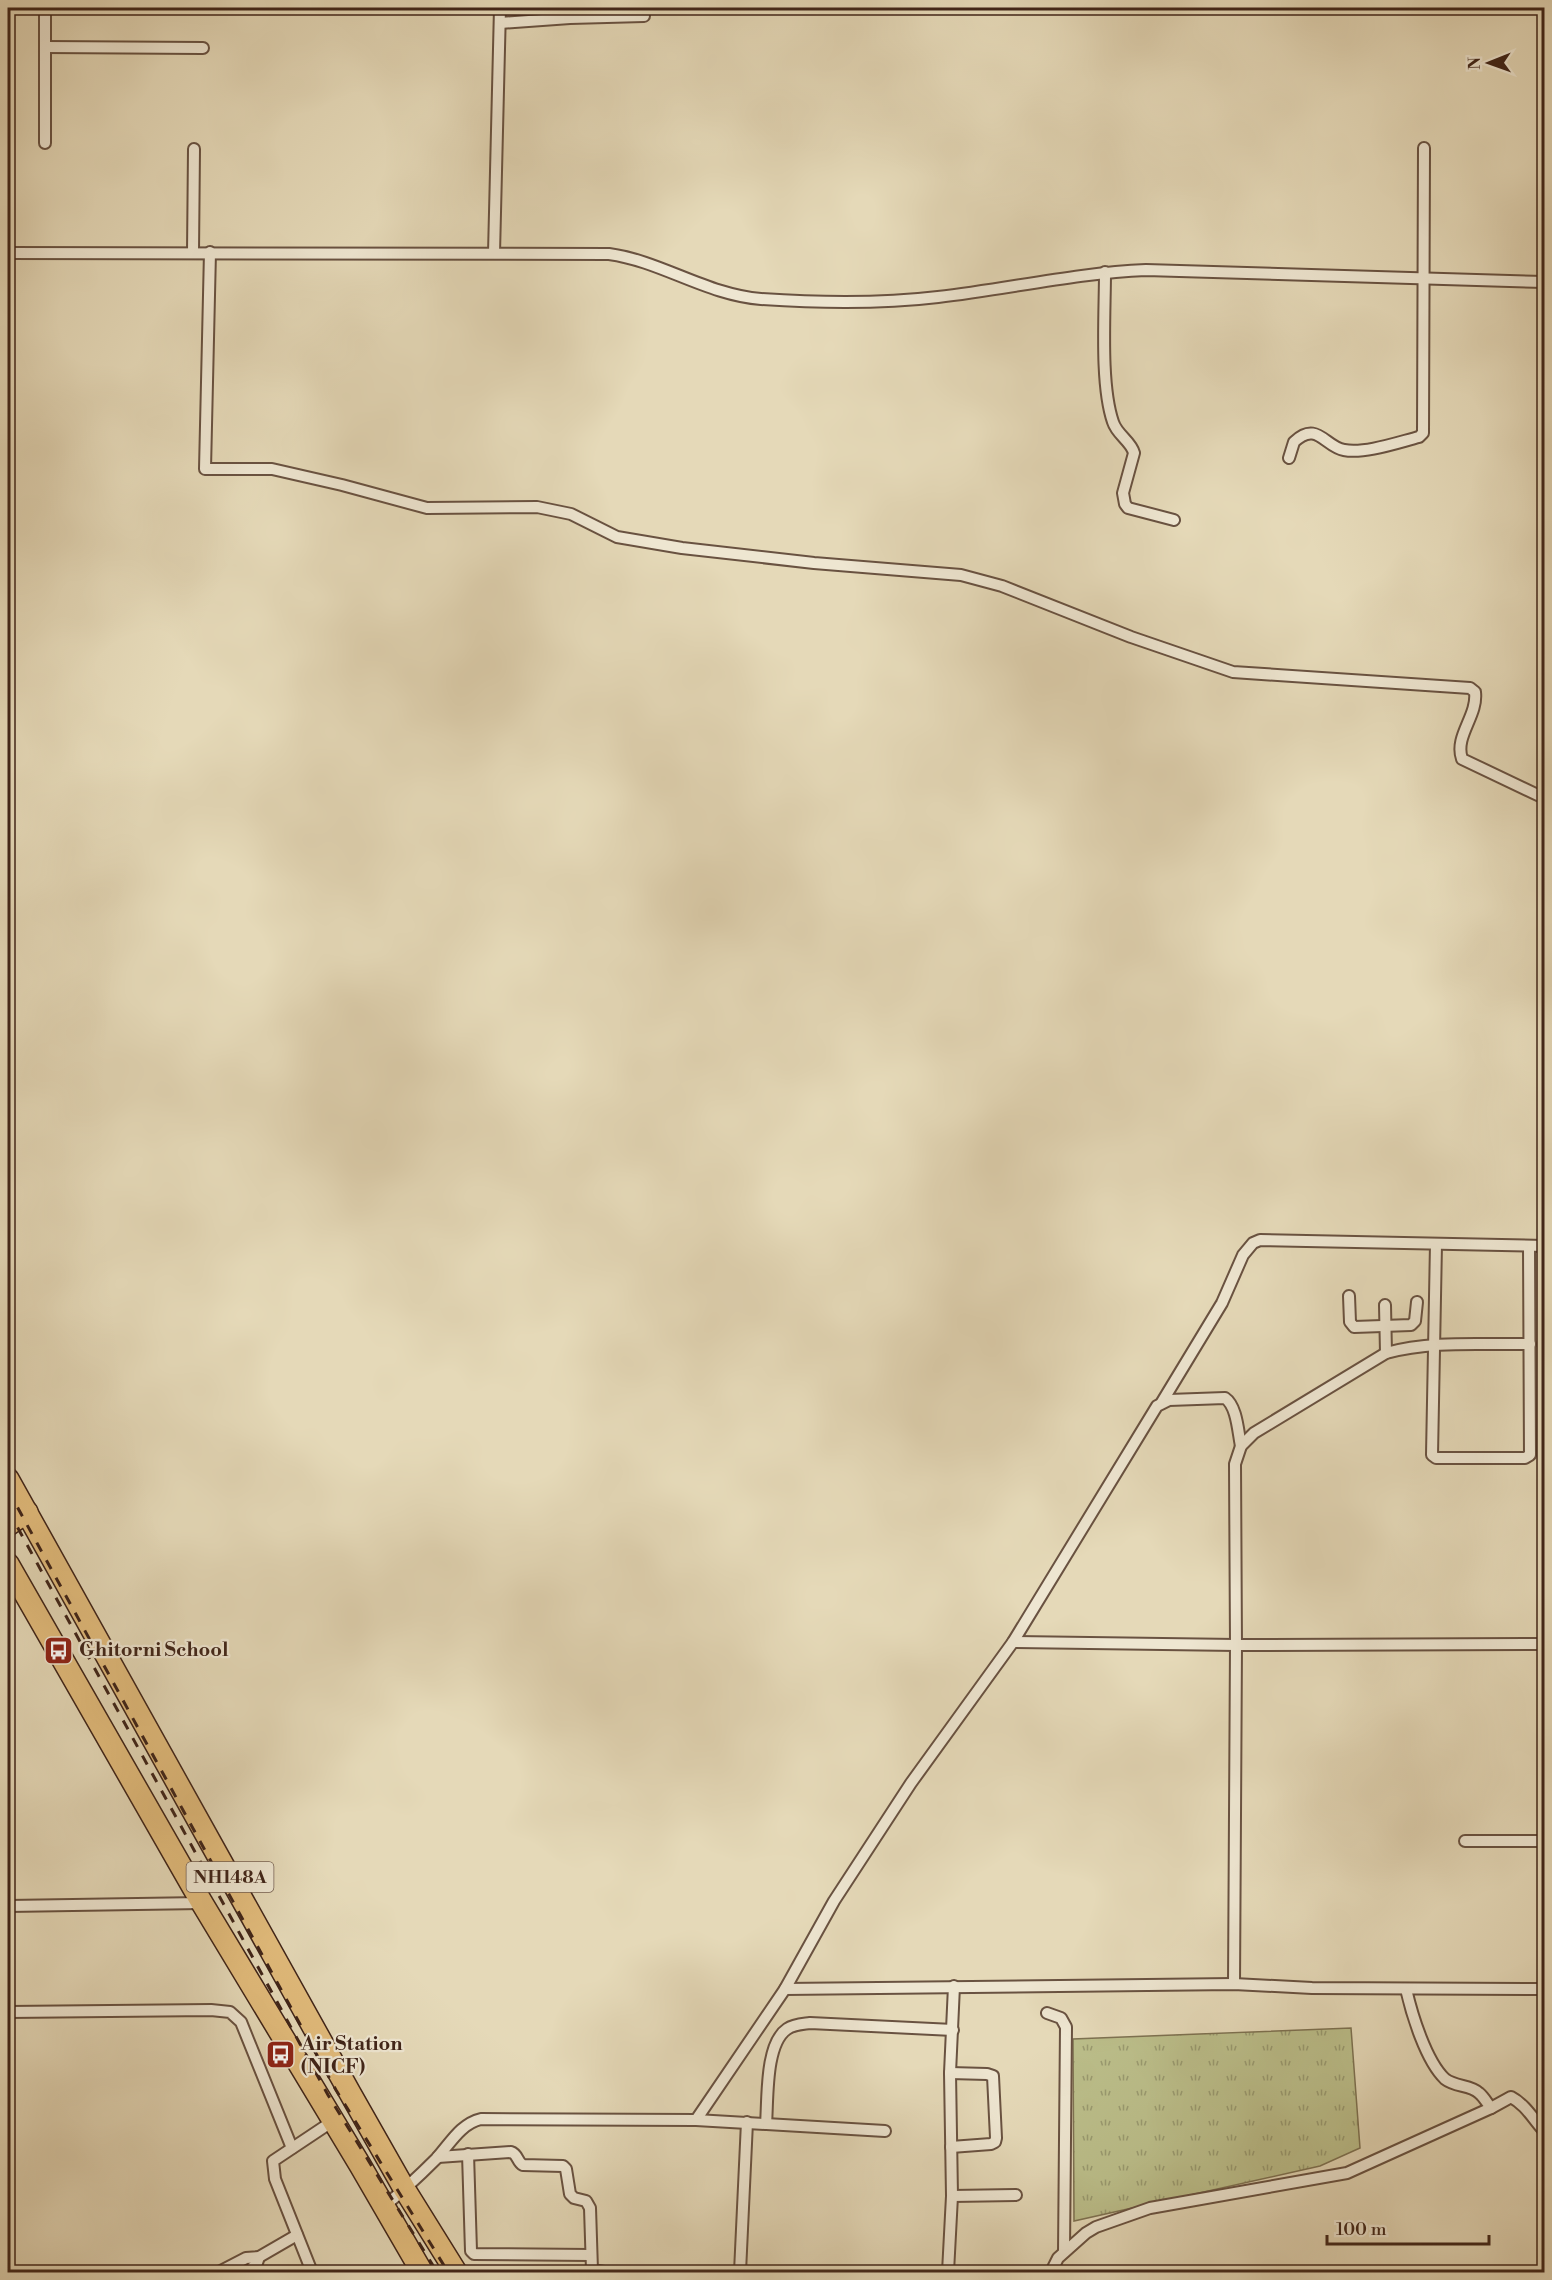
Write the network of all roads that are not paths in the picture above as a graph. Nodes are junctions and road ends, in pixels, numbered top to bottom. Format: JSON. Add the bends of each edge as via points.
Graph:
{"nodes":[{"id":1,"x":45,"y":8,"type":"edge"},
{"id":2,"x":500,"y":8,"type":"edge"},
{"id":3,"x":644,"y":16,"type":"dead end"},
{"id":4,"x":500,"y":23,"type":"junction"},
{"id":5,"x":45,"y":47,"type":"junction"},
{"id":6,"x":203,"y":48,"type":"dead end"},
{"id":7,"x":45,"y":143,"type":"dead end"},
{"id":8,"x":1424,"y":148,"type":"dead end"},
{"id":9,"x":194,"y":150,"type":"dead end"},
{"id":10,"x":193,"y":252,"type":"junction"},
{"id":11,"x":210,"y":252,"type":"junction"},
{"id":12,"x":8,"y":253,"type":"edge"},
{"id":13,"x":494,"y":253,"type":"junction"},
{"id":14,"x":1105,"y":272,"type":"junction"},
{"id":15,"x":1424,"y":277,"type":"junction"},
{"id":16,"x":1545,"y":282,"type":"edge"},
{"id":17,"x":1288,"y":458,"type":"dead end"},
{"id":18,"x":1173,"y":520,"type":"dead end"},
{"id":19,"x":1545,"y":798,"type":"edge"},
{"id":20,"x":1436,"y":1244,"type":"junction"},
{"id":21,"x":1529,"y":1246,"type":"junction"},
{"id":22,"x":1545,"y":1246,"type":"edge"},
{"id":23,"x":1349,"y":1296,"type":"dead end"},
{"id":24,"x":1417,"y":1302,"type":"dead end"},
{"id":25,"x":1386,"y":1305,"type":"dead end"},
{"id":26,"x":1385,"y":1326,"type":"junction"},
{"id":27,"x":1530,"y":1344,"type":"junction"},
{"id":28,"x":1435,"y":1345,"type":"junction"},
{"id":29,"x":1386,"y":1353,"type":"junction"},
{"id":30,"x":1161,"y":1402,"type":"junction"},
{"id":31,"x":1241,"y":1446,"type":"junction"},
{"id":32,"x":8,"y":1479,"type":"edge"},
{"id":33,"x":27,"y":1512,"type":"junction"},
{"id":34,"x":8,"y":1525,"type":"edge"},
{"id":35,"x":8,"y":1564,"type":"edge"},
{"id":36,"x":1013,"y":1642,"type":"junction"},
{"id":37,"x":1545,"y":1644,"type":"edge"},
{"id":38,"x":1236,"y":1645,"type":"junction"},
{"id":39,"x":1465,"y":1840,"type":"dead end"},
{"id":40,"x":1545,"y":1841,"type":"edge"},
{"id":41,"x":202,"y":1903,"type":"junction"},
{"id":42,"x":8,"y":1906,"type":"edge"},
{"id":43,"x":1234,"y":1984,"type":"junction"},
{"id":44,"x":954,"y":1986,"type":"junction"},
{"id":45,"x":785,"y":1989,"type":"junction"},
{"id":46,"x":1406,"y":1989,"type":"junction"},
{"id":47,"x":1545,"y":1989,"type":"edge"},
{"id":48,"x":8,"y":2012,"type":"edge"},
{"id":49,"x":1047,"y":2013,"type":"dead end"},
{"id":50,"x":953,"y":2030,"type":"junction"},
{"id":51,"x":950,"y":2073,"type":"junction"},
{"id":52,"x":1491,"y":2108,"type":"junction"},
{"id":53,"x":696,"y":2120,"type":"junction"},
{"id":54,"x":333,"y":2121,"type":"junction"},
{"id":55,"x":747,"y":2122,"type":"junction"},
{"id":56,"x":766,"y":2124,"type":"junction"},
{"id":57,"x":885,"y":2131,"type":"dead end"},
{"id":58,"x":1545,"y":2131,"type":"edge"},
{"id":59,"x":951,"y":2147,"type":"junction"},
{"id":60,"x":292,"y":2148,"type":"junction"},
{"id":61,"x":468,"y":2154,"type":"junction"},
{"id":62,"x":438,"y":2157,"type":"junction"},
{"id":63,"x":405,"y":2190,"type":"junction"},
{"id":64,"x":1016,"y":2195,"type":"dead end"},
{"id":65,"x":952,"y":2196,"type":"junction"},
{"id":66,"x":383,"y":2207,"type":"junction"},
{"id":67,"x":297,"y":2235,"type":"junction"},
{"id":68,"x":1064,"y":2252,"type":"junction"},
{"id":69,"x":590,"y":2255,"type":"junction"},
{"id":70,"x":259,"y":2257,"type":"junction"},
{"id":71,"x":219,"y":2272,"type":"edge"},
{"id":72,"x":248,"y":2272,"type":"edge"},
{"id":73,"x":312,"y":2272,"type":"edge"},
{"id":74,"x":422,"y":2272,"type":"edge"},
{"id":75,"x":456,"y":2272,"type":"edge"},
{"id":76,"x":598,"y":2272,"type":"edge"},
{"id":77,"x":740,"y":2272,"type":"edge"},
{"id":78,"x":948,"y":2272,"type":"edge"},
{"id":79,"x":1051,"y":2272,"type":"edge"}],
"edges":[{"from":1,"to":5,"type":"street"},
{"from":2,"to":4,"type":"street"},
{"from":3,"to":4,"type":"street"},
{"from":4,"to":13,"type":"street"},
{"from":5,"to":6,"type":"street"},
{"from":5,"to":7,"type":"street"},
{"from":8,"to":15,"type":"street"},
{"from":9,"to":10,"type":"street"},
{"from":10,"to":11,"type":"street"},
{"from":10,"to":12,"type":"street"},
{"from":11,"to":13,"type":"street"},
{"from":11,"to":19,"type":"street","via":[[205,469],[272,469],[427,508],[537,507],[571,514],[624,539],[682,548],[961,575],[1002,586],[1131,637],[1240,673],[1470,688],[1475,692],[1475,705],[1461,742],[1462,759]]},
{"from":13,"to":14,"type":"street","via":[[630,257],[729,294],[762,299],[900,301]]},
{"from":14,"to":15,"type":"street"},
{"from":14,"to":18,"type":"street","via":[[1109,408],[1116,428],[1134,453],[1123,501],[1128,508]]},
{"from":15,"to":16,"type":"street"},
{"from":15,"to":17,"type":"street","via":[[1422,435],[1350,451],[1309,434],[1294,442]]},
{"from":20,"to":21,"type":"street"},
{"from":20,"to":28,"type":"street"},
{"from":20,"to":30,"type":"street","via":[[1260,1240],[1253,1243],[1243,1254],[1222,1303]]},
{"from":21,"to":22,"type":"street"},
{"from":21,"to":27,"type":"street"},
{"from":23,"to":26,"type":"street","via":[[1352,1326]]},
{"from":24,"to":26,"type":"street","via":[[1414,1323]]},
{"from":25,"to":26,"type":"street"},
{"from":26,"to":29,"type":"street"},
{"from":27,"to":28,"type":"street"},
{"from":27,"to":28,"type":"street","via":[[1531,1453],[1514,1458],[1433,1457]]},
{"from":28,"to":29,"type":"street"},
{"from":29,"to":31,"type":"street","via":[[1254,1433]]},
{"from":30,"to":31,"type":"street","via":[[1225,1398],[1232,1408]]},
{"from":30,"to":36,"type":"street"},
{"from":31,"to":38,"type":"street","via":[[1234,1464]]},
{"from":32,"to":33,"type":"highway","number":"NH148A"},
{"from":33,"to":34,"type":"highway"},
{"from":33,"to":63,"type":"highway","number":"NH148A"},
{"from":35,"to":41,"type":"highway","number":"NH148A"},
{"from":36,"to":38,"type":"street"},
{"from":36,"to":45,"type":"street","via":[[879,1831]]},
{"from":37,"to":38,"type":"street"},
{"from":38,"to":43,"type":"street"},
{"from":39,"to":40,"type":"street"},
{"from":41,"to":42,"type":"street"},
{"from":41,"to":54,"type":"highway","number":"NH148A"},
{"from":43,"to":44,"type":"street"},
{"from":43,"to":46,"type":"street"},
{"from":44,"to":45,"type":"street"},
{"from":44,"to":50,"type":"street"},
{"from":45,"to":53,"type":"street"},
{"from":46,"to":47,"type":"street"},
{"from":46,"to":52,"type":"street","via":[[1412,2013],[1440,2072],[1452,2083],[1478,2091]]},
{"from":48,"to":60,"type":"street","via":[[230,2012],[241,2022]]},
{"from":49,"to":68,"type":"street","via":[[1061,2018],[1066,2027]]},
{"from":50,"to":51,"type":"street"},
{"from":50,"to":56,"type":"street","via":[[810,2023],[790,2027],[776,2042],[772,2057]]},
{"from":51,"to":59,"type":"street"},
{"from":51,"to":59,"type":"street","via":[[993,2076],[996,2138],[991,2144]]},
{"from":52,"to":58,"type":"street","via":[[1511,2097]]},
{"from":52,"to":68,"type":"street","via":[[1347,2173],[1150,2208],[1096,2227]]},
{"from":53,"to":55,"type":"street"},
{"from":53,"to":62,"type":"street","via":[[481,2119],[459,2131]]},
{"from":54,"to":60,"type":"street"},
{"from":54,"to":66,"type":"highway","number":"NH148A"},
{"from":55,"to":56,"type":"street"},
{"from":55,"to":77,"type":"street"},
{"from":56,"to":57,"type":"street"},
{"from":59,"to":65,"type":"street"},
{"from":60,"to":67,"type":"street","via":[[276,2157],[272,2168]]},
{"from":61,"to":62,"type":"street"},
{"from":61,"to":69,"type":"street","via":[[511,2152],[524,2165],[566,2168],[570,2194],[586,2201],[590,2208]]},
{"from":61,"to":69,"type":"street","via":[[474,2254]]},
{"from":62,"to":63,"type":"street"},
{"from":63,"to":66,"type":"street"},
{"from":63,"to":75,"type":"highway","number":"NH148A"},
{"from":64,"to":65,"type":"street"},
{"from":65,"to":78,"type":"street"},
{"from":66,"to":74,"type":"highway","number":"NH148A"},
{"from":67,"to":70,"type":"street"},
{"from":67,"to":73,"type":"street"},
{"from":68,"to":79,"type":"street"},
{"from":69,"to":76,"type":"street","via":[[590,2266]]},
{"from":70,"to":71,"type":"street","via":[[246,2258]]},
{"from":70,"to":72,"type":"street"}]}
